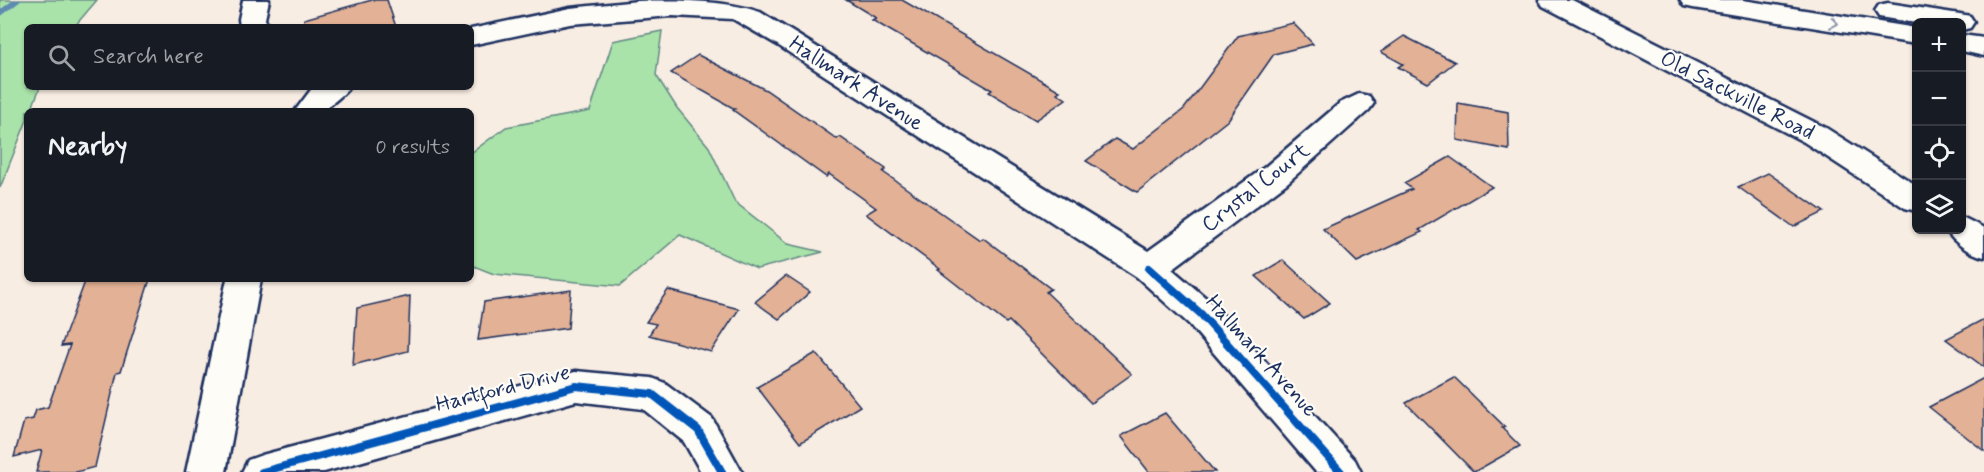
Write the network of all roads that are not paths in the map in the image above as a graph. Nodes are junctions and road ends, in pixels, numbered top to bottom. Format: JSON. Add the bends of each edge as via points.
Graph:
{"nodes":[{"id":1,"x":255,"y":0,"type":"edge"},
{"id":2,"x":1552,"y":0,"type":"edge"},
{"id":3,"x":1693,"y":0,"type":"edge"},
{"id":4,"x":1818,"y":0,"type":"edge"},
{"id":5,"x":1930,"y":18,"type":"edge"},
{"id":6,"x":253,"y":24,"type":"edge"},
{"id":7,"x":1966,"y":24,"type":"edge"},
{"id":8,"x":1984,"y":26,"type":"edge"},
{"id":9,"x":1912,"y":35,"type":"edge"},
{"id":10,"x":474,"y":36,"type":"edge"},
{"id":11,"x":1966,"y":45,"type":"edge"},
{"id":12,"x":1984,"y":47,"type":"edge"},
{"id":13,"x":1359,"y":103,"type":"dead end"},
{"id":14,"x":1912,"y":197,"type":"edge"},
{"id":15,"x":1966,"y":232,"type":"edge"},
{"id":16,"x":1984,"y":245,"type":"edge"},
{"id":17,"x":1149,"y":268,"type":"junction"},
{"id":18,"x":243,"y":282,"type":"edge"},
{"id":19,"x":206,"y":472,"type":"edge"},
{"id":20,"x":262,"y":472,"type":"edge"},
{"id":21,"x":722,"y":472,"type":"edge"},
{"id":22,"x":1341,"y":472,"type":"edge"}],
"edges":[{"from":1,"to":6,"type":"main road"},
{"from":2,"to":14,"type":"main road","name":"Old Sackville Road","via":[[1815,135]]},
{"from":3,"to":9,"type":"main road","one_way":true},
{"from":4,"to":5,"type":"main road"},
{"from":7,"to":8,"type":"main road"},
{"from":10,"to":17,"type":"main road","name":"Hallmark Avenue","via":[[575,10],[642,0],[694,3],[738,12],[786,38]]},
{"from":11,"to":12,"type":"main road"},
{"from":13,"to":17,"type":"main road","name":"Crystal Court","via":[[1241,203]]},
{"from":15,"to":16,"type":"main road"},
{"from":17,"to":22,"type":"main road","name":"Hallmark Avenue","via":[[1201,314]]},
{"from":18,"to":19,"type":"main road"},
{"from":20,"to":21,"type":"main road","name":"Hartford Drive","via":[[576,386],[651,394],[698,430]]}]}
